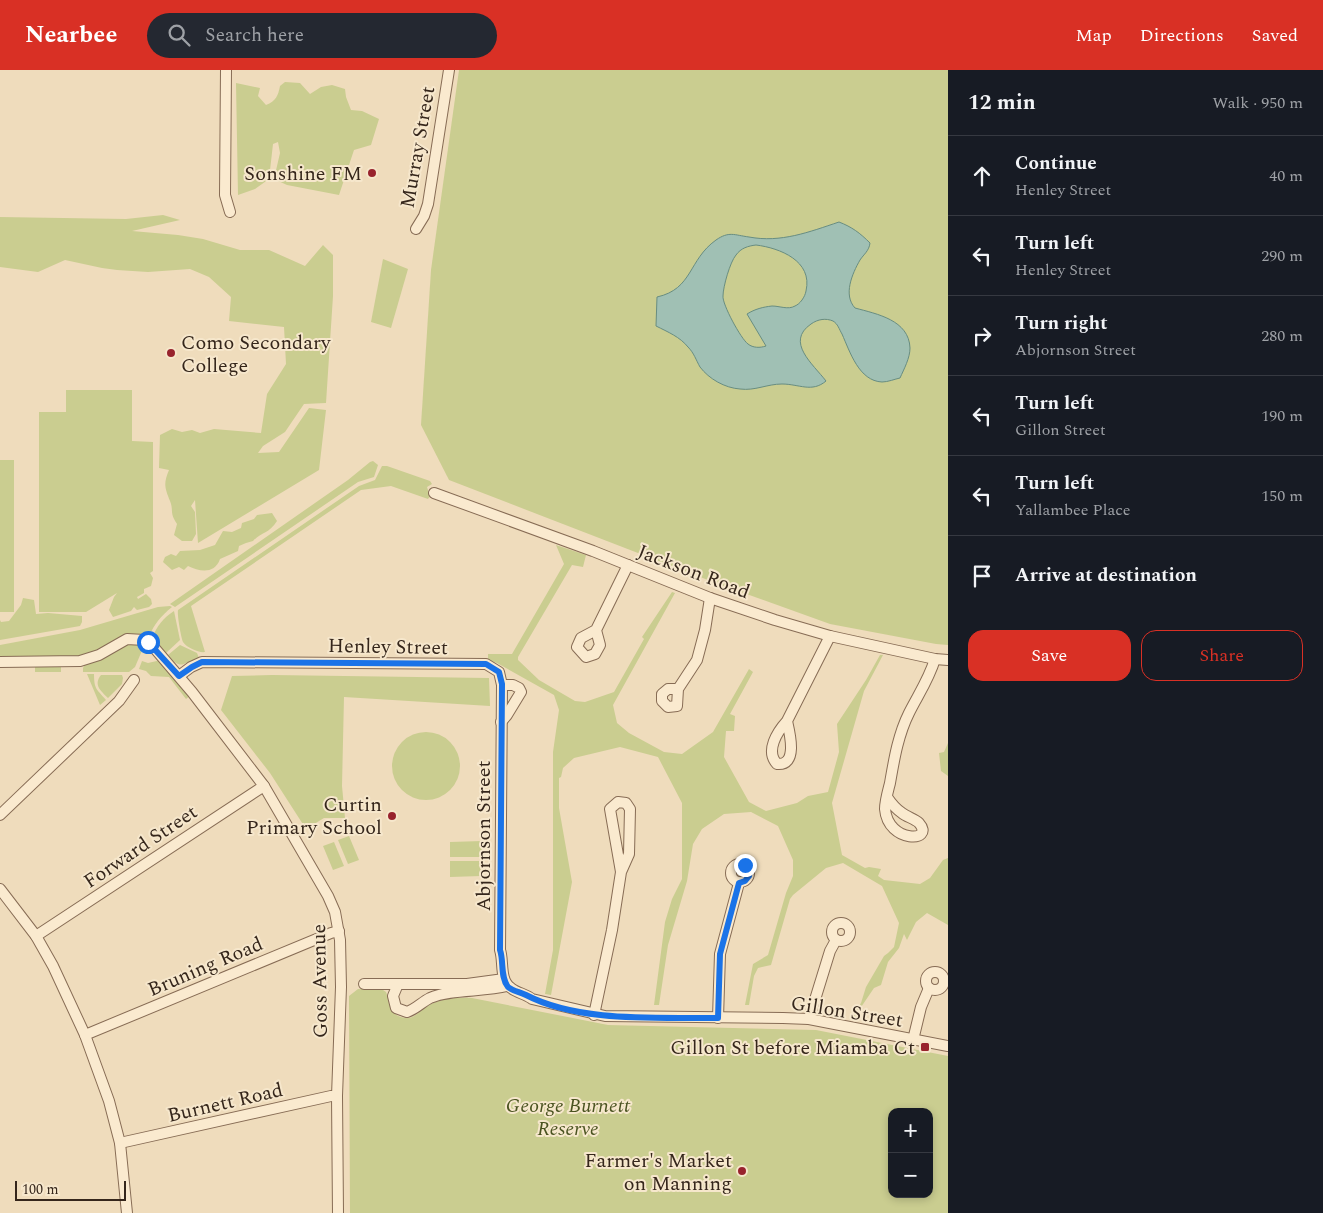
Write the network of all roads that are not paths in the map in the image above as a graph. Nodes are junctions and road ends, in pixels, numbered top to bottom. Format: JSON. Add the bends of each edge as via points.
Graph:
{"nodes":[{"id":1,"x":226,"y":70,"type":"edge"},
{"id":2,"x":449,"y":70,"type":"edge"},
{"id":3,"x":230,"y":212,"type":"dead end"},
{"id":4,"x":416,"y":229,"type":"dead end"},
{"id":5,"x":434,"y":494,"type":"dead end"},
{"id":6,"x":628,"y":566,"type":"junction"},
{"id":7,"x":710,"y":598,"type":"junction"},
{"id":8,"x":596,"y":630,"type":"dead end"},
{"id":9,"x":830,"y":636,"type":"junction"},
{"id":10,"x":935,"y":659,"type":"junction"},
{"id":11,"x":948,"y":660,"type":"edge"},
{"id":12,"x":0,"y":662,"type":"edge"},
{"id":13,"x":499,"y":672,"type":"joint"},
{"id":14,"x":179,"y":676,"type":"junction"},
{"id":15,"x":134,"y":680,"type":"dead end"},
{"id":16,"x":502,"y":684,"type":"junction"},
{"id":17,"x":678,"y":689,"type":"dead end"},
{"id":18,"x":786,"y":721,"type":"dead end"},
{"id":19,"x":501,"y":722,"type":"junction"},
{"id":20,"x":264,"y":786,"type":"junction"},
{"id":21,"x":887,"y":797,"type":"dead end"},
{"id":22,"x":0,"y":815,"type":"edge"},
{"id":23,"x":621,"y":872,"type":"junction"},
{"id":24,"x":739,"y":883,"type":"dead end"},
{"id":25,"x":0,"y":889,"type":"edge"},
{"id":26,"x":339,"y":931,"type":"junction"},
{"id":27,"x":36,"y":936,"type":"junction"},
{"id":28,"x":836,"y":940,"type":"dead end"},
{"id":29,"x":502,"y":983,"type":"junction"},
{"id":30,"x":364,"y":984,"type":"dead end"},
{"id":31,"x":398,"y":984,"type":"junction"},
{"id":32,"x":930,"y":988,"type":"dead end"},
{"id":33,"x":594,"y":1015,"type":"junction"},
{"id":34,"x":718,"y":1018,"type":"junction"},
{"id":35,"x":809,"y":1019,"type":"junction"},
{"id":36,"x":85,"y":1035,"type":"junction"},
{"id":37,"x":912,"y":1040,"type":"junction"},
{"id":38,"x":948,"y":1046,"type":"edge"},
{"id":39,"x":337,"y":1096,"type":"junction"},
{"id":40,"x":120,"y":1143,"type":"junction"},
{"id":41,"x":127,"y":1212,"type":"edge"},
{"id":42,"x":338,"y":1213,"type":"edge"}],
"edges":[{"from":1,"to":3,"type":"street","via":[[225,195]]},
{"from":2,"to":4,"type":"street","name":"Murray Street","via":[[428,204]]},
{"from":5,"to":6,"type":"street","name":"Jackson Road"},
{"from":6,"to":7,"type":"street","name":"Jackson Road"},
{"from":6,"to":8,"type":"street"},
{"from":7,"to":9,"type":"street","name":"Jackson Road"},
{"from":7,"to":17,"type":"street","via":[[706,630],[696,660]]},
{"from":9,"to":10,"type":"street","name":"Jackson Road"},
{"from":9,"to":18,"type":"street"},
{"from":10,"to":11,"type":"street","name":"Jackson Road"},
{"from":10,"to":21,"type":"street","via":[[908,715]]},
{"from":12,"to":14,"type":"street","via":[[80,662],[122,641],[137,639],[151,644]]},
{"from":13,"to":14,"type":"street","name":"Henley Street","via":[[486,664],[202,662]]},
{"from":13,"to":16,"type":"street","name":"Abjornson Street"},
{"from":14,"to":20,"type":"street","name":"Goss Avenue"},
{"from":15,"to":22,"type":"street","via":[[119,701]]},
{"from":16,"to":19,"type":"street","name":"Abjornson Street"},
{"from":16,"to":19,"type":"street","via":[[516,686],[521,692]]},
{"from":19,"to":29,"type":"street","name":"Abjornson Street","via":[[498,956]]},
{"from":20,"to":26,"type":"street","name":"Goss Avenue","via":[[328,896]]},
{"from":20,"to":27,"type":"street","name":"Forward Street"},
{"from":23,"to":23,"type":"street","via":[[610,809],[618,802],[626,803],[630,809],[629,854]]},
{"from":23,"to":33,"type":"street"},
{"from":24,"to":34,"type":"street","via":[[720,954]]},
{"from":25,"to":27,"type":"street"},
{"from":26,"to":36,"type":"street","name":"Bruning Road"},
{"from":26,"to":39,"type":"street","name":"Goss Avenue"},
{"from":27,"to":36,"type":"street"},
{"from":28,"to":35,"type":"street"},
{"from":29,"to":31,"type":"street"},
{"from":29,"to":31,"type":"street","via":[[430,998],[407,1012],[396,1008],[393,996]]},
{"from":29,"to":33,"type":"street","name":"Gillon Street","via":[[532,999]]},
{"from":30,"to":31,"type":"street"},
{"from":32,"to":37,"type":"street"},
{"from":33,"to":34,"type":"street","name":"Gillon Street"},
{"from":34,"to":35,"type":"street","name":"Gillon Street"},
{"from":35,"to":37,"type":"street","name":"Gillon Street"},
{"from":36,"to":40,"type":"street"},
{"from":37,"to":38,"type":"street","name":"Gillon Street"},
{"from":39,"to":40,"type":"street","name":"Burnett Road"},
{"from":39,"to":42,"type":"street","name":"Goss Avenue"},
{"from":40,"to":41,"type":"street"}]}
